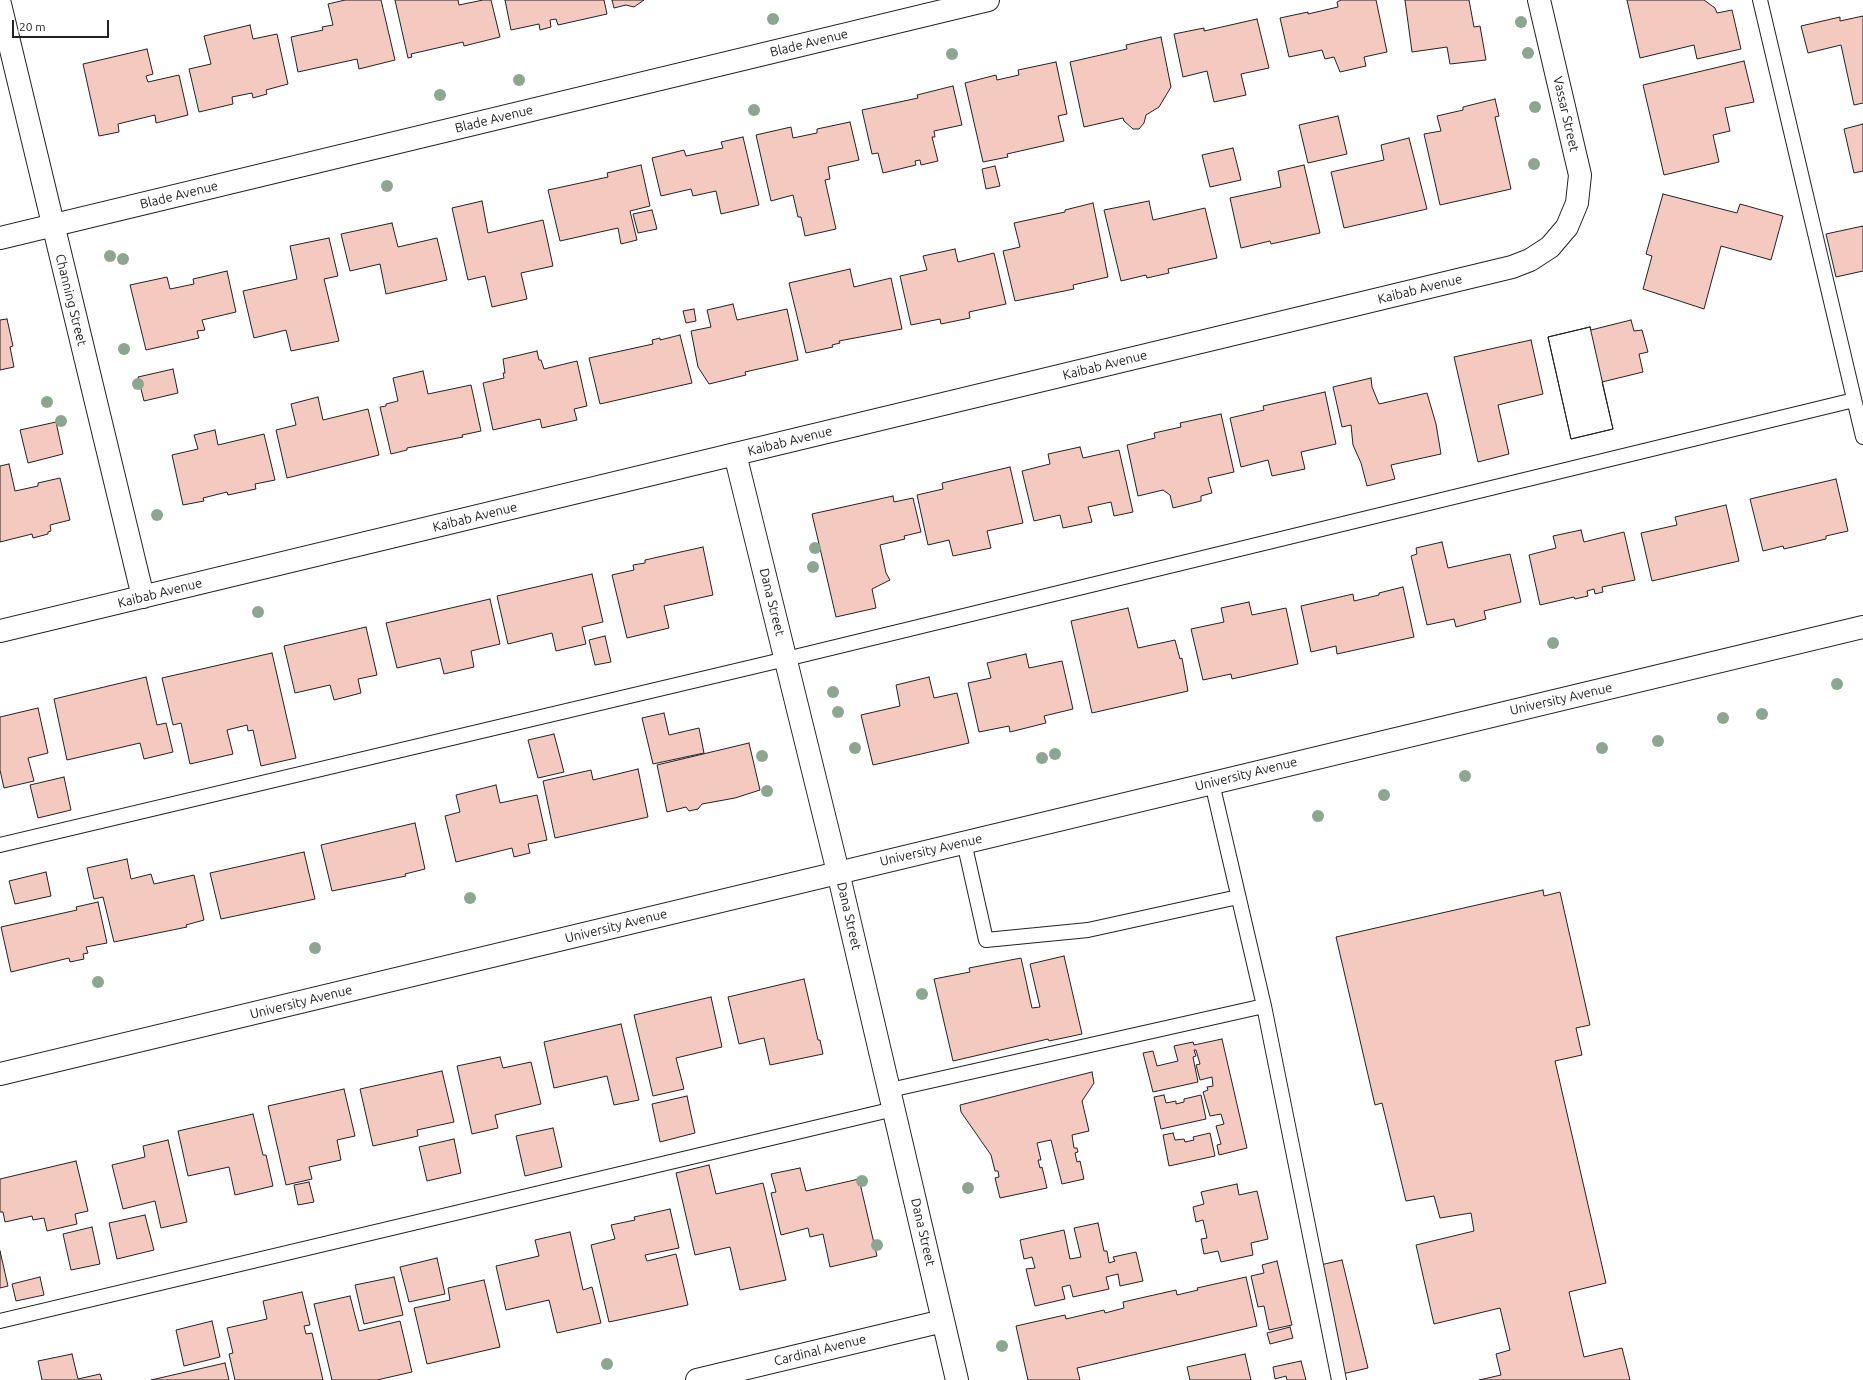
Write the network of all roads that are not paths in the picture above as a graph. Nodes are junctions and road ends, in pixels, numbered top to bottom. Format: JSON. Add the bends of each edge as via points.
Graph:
{"nodes":[{"id":1,"x":988,"y":0,"type":"edge"},
{"id":2,"x":1539,"y":0,"type":"edge"},
{"id":3,"x":1760,"y":0,"type":"edge"},
{"id":4,"x":0,"y":4,"type":"edge"},
{"id":5,"x":53,"y":225,"type":"junction"},
{"id":6,"x":1567,"y":227,"type":"joint"},
{"id":7,"x":0,"y":238,"type":"edge"},
{"id":8,"x":1854,"y":400,"type":"junction"},
{"id":9,"x":1863,"y":438,"type":"edge"},
{"id":10,"x":736,"y":454,"type":"junction"},
{"id":11,"x":143,"y":597,"type":"junction"},
{"id":12,"x":1863,"y":627,"type":"edge"},
{"id":13,"x":0,"y":631,"type":"edge"},
{"id":14,"x":786,"y":659,"type":"junction"},
{"id":15,"x":1212,"y":783,"type":"junction"},
{"id":16,"x":964,"y":842,"type":"junction"},
{"id":17,"x":0,"y":845,"type":"edge"},
{"id":18,"x":838,"y":872,"type":"junction"},
{"id":19,"x":1238,"y":897,"type":"junction"},
{"id":20,"x":1264,"y":1006,"type":"junction"},
{"id":21,"x":0,"y":1074,"type":"edge"},
{"id":22,"x":892,"y":1099,"type":"junction"},
{"id":23,"x":0,"y":1321,"type":"edge"},
{"id":24,"x":943,"y":1321,"type":"junction"},
{"id":25,"x":697,"y":1380,"type":"edge"},
{"id":26,"x":957,"y":1380,"type":"edge"},
{"id":27,"x":1339,"y":1380,"type":"edge"}],
"edges":[{"from":1,"to":5,"type":"street","name":"Blade Avenue"},
{"from":2,"to":6,"type":"street","name":"Vassar Street","via":[[1580,175],[1577,203]]},
{"from":3,"to":8,"type":"lane"},
{"from":4,"to":5,"type":"street","name":"Channing Street"},
{"from":5,"to":7,"type":"street","name":"Blade Avenue"},
{"from":5,"to":11,"type":"street","name":"Channing Street"},
{"from":6,"to":10,"type":"street","name":"Kaibab Avenue","via":[[1550,247],[1530,260],[1512,267]]},
{"from":8,"to":9,"type":"lane"},
{"from":8,"to":14,"type":"lane"},
{"from":10,"to":11,"type":"street","name":"Kaibab Avenue"},
{"from":10,"to":14,"type":"street","name":"Dana Street"},
{"from":11,"to":13,"type":"street","name":"Kaibab Avenue"},
{"from":12,"to":15,"type":"street","name":"University Avenue"},
{"from":14,"to":17,"type":"lane"},
{"from":14,"to":18,"type":"street","name":"Dana Street"},
{"from":15,"to":16,"type":"street","name":"University Avenue"},
{"from":15,"to":19,"type":"lane"},
{"from":16,"to":18,"type":"street","name":"University Avenue"},
{"from":16,"to":19,"type":"lane","via":[[986,940],[1088,930]]},
{"from":18,"to":21,"type":"street","name":"University Avenue"},
{"from":18,"to":22,"type":"street","name":"Dana Street"},
{"from":19,"to":20,"type":"lane"},
{"from":20,"to":22,"type":"lane"},
{"from":20,"to":27,"type":"lane"},
{"from":22,"to":23,"type":"lane"},
{"from":22,"to":24,"type":"street","name":"Dana Street"},
{"from":24,"to":25,"type":"street","name":"Cardinal Avenue"},
{"from":24,"to":26,"type":"street","name":"Dana Street"}]}
